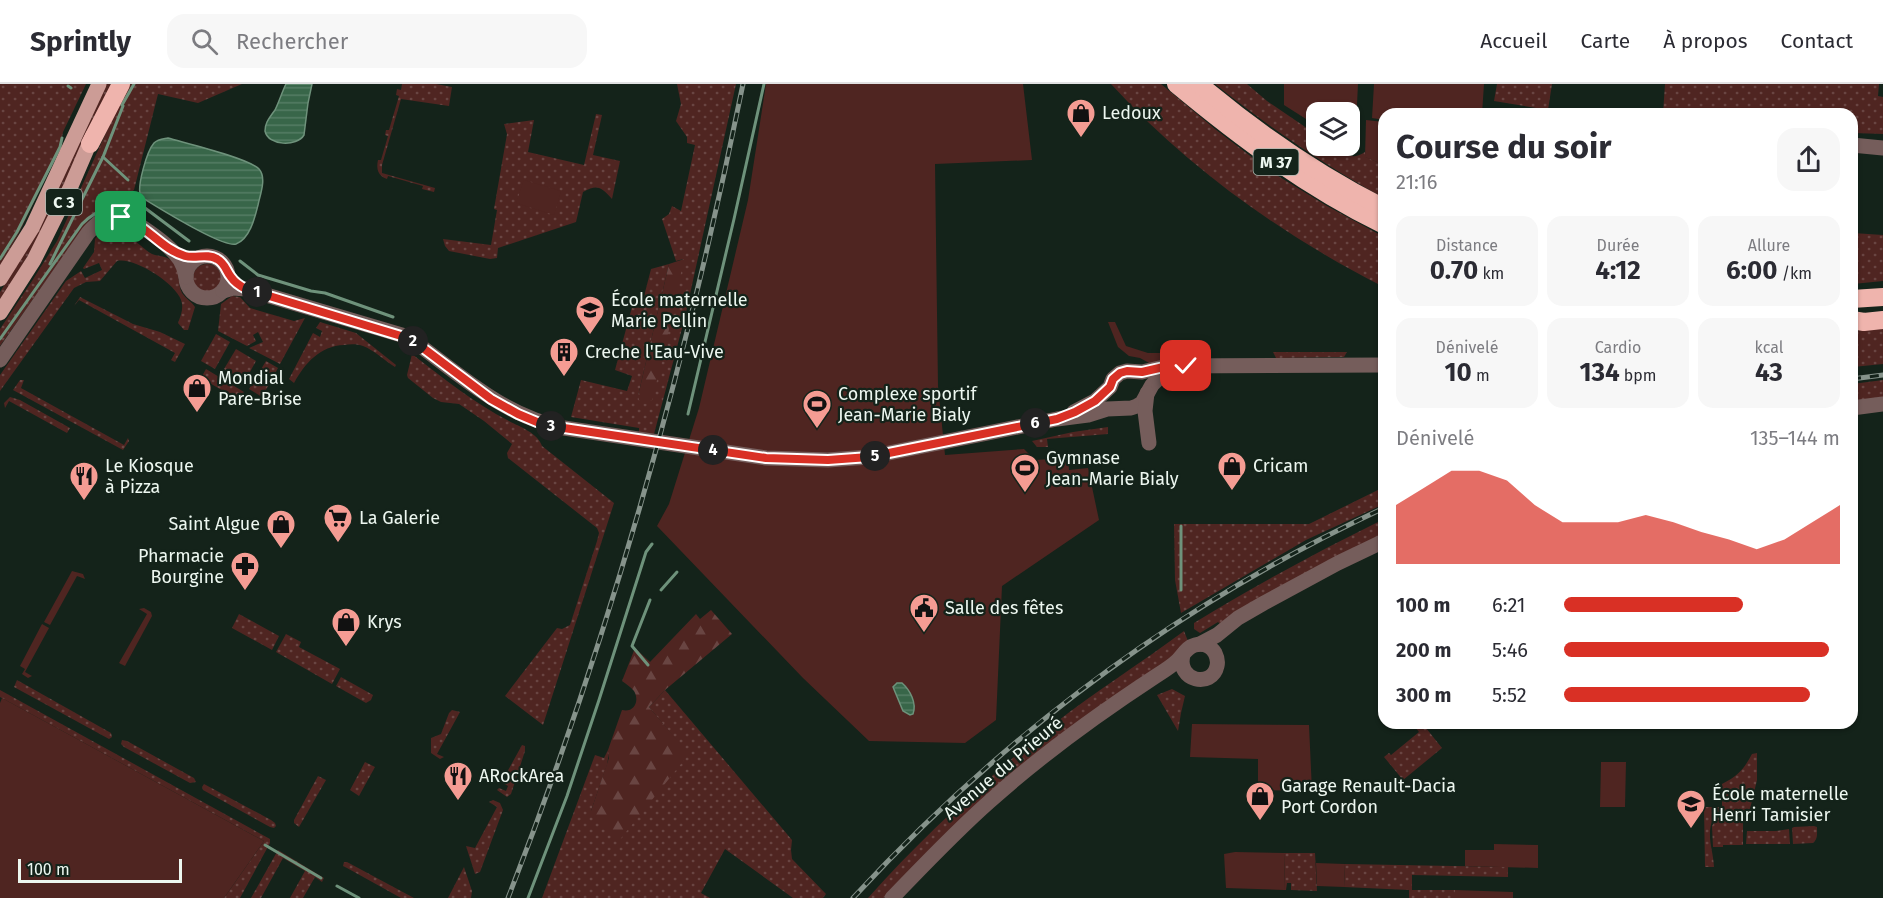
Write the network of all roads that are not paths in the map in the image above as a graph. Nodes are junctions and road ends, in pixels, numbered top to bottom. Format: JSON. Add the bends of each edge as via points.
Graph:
{"nodes":[{"id":1,"x":99,"y":84,"type":"edge"},
{"id":2,"x":115,"y":84,"type":"edge"},
{"id":3,"x":121,"y":84,"type":"edge"},
{"id":4,"x":1176,"y":84,"type":"edge"},
{"id":5,"x":1199,"y":84,"type":"edge"},
{"id":6,"x":1858,"y":139,"type":"edge"},
{"id":7,"x":1883,"y":140,"type":"edge"},
{"id":8,"x":90,"y":144,"type":"junction"},
{"id":9,"x":1858,"y":146,"type":"edge"},
{"id":10,"x":1883,"y":148,"type":"edge"},
{"id":11,"x":1378,"y":205,"type":"edge"},
{"id":12,"x":1378,"y":222,"type":"edge"},
{"id":13,"x":167,"y":247,"type":"junction"},
{"id":14,"x":203,"y":256,"type":"junction"},
{"id":15,"x":228,"y":273,"type":"junction"},
{"id":16,"x":186,"y":277,"type":"junction"},
{"id":17,"x":0,"y":279,"type":"edge"},
{"id":18,"x":246,"y":289,"type":"junction"},
{"id":19,"x":223,"y":291,"type":"junction"},
{"id":20,"x":1883,"y":297,"type":"edge"},
{"id":21,"x":1858,"y":299,"type":"edge"},
{"id":22,"x":1883,"y":312,"type":"edge"},
{"id":23,"x":0,"y":313,"type":"edge"},
{"id":24,"x":1858,"y":314,"type":"edge"},
{"id":25,"x":1883,"y":320,"type":"edge"},
{"id":26,"x":1858,"y":321,"type":"edge"},
{"id":27,"x":0,"y":360,"type":"edge"},
{"id":28,"x":1378,"y":365,"type":"edge"},
{"id":29,"x":1186,"y":366,"type":"junction"},
{"id":30,"x":1137,"y":373,"type":"junction"},
{"id":31,"x":1110,"y":387,"type":"junction"},
{"id":32,"x":1147,"y":393,"type":"junction"},
{"id":33,"x":1883,"y":404,"type":"edge"},
{"id":34,"x":1858,"y":407,"type":"edge"},
{"id":35,"x":1126,"y":408,"type":"junction"},
{"id":36,"x":1057,"y":419,"type":"junction"},
{"id":37,"x":1378,"y":544,"type":"edge"},
{"id":38,"x":1229,"y":626,"type":"junction"},
{"id":39,"x":1200,"y":644,"type":"junction"},
{"id":40,"x":1183,"y":655,"type":"junction"},
{"id":41,"x":1216,"y":656,"type":"junction"},
{"id":42,"x":1187,"y":675,"type":"junction"},
{"id":43,"x":1150,"y":680,"type":"junction"},
{"id":44,"x":891,"y":898,"type":"edge"}],
"edges":[{"from":1,"to":17,"type":"main road","number":"C 3","via":[[32,228]]},
{"from":2,"to":8,"type":"main road","number":"C 3"},
{"from":3,"to":8,"type":"highway"},
{"from":4,"to":12,"type":"highway","number":"M 37","via":[[1279,164]]},
{"from":5,"to":11,"type":"highway","number":"M 37","via":[[1285,150]]},
{"from":6,"to":7,"type":"street"},
{"from":8,"to":23,"type":"main road","number":"C 3","via":[[34,260]]},
{"from":9,"to":10,"type":"street"},
{"from":13,"to":14,"type":"street","via":[[184,255]]},
{"from":13,"to":16,"type":"street","via":[[180,260]]},
{"from":13,"to":27,"type":"street","via":[[127,219],[115,216],[99,221]]},
{"from":14,"to":15,"type":"street","via":[[219,260]]},
{"from":14,"to":16,"type":"street","via":[[189,266]]},
{"from":15,"to":18,"type":"street"},
{"from":15,"to":19,"type":"street"},
{"from":16,"to":19,"type":"street","via":[[189,289],[199,297],[210,298]]},
{"from":18,"to":19,"type":"street"},
{"from":18,"to":36,"type":"street","via":[[411,339],[491,399],[537,422],[564,428],[766,458],[828,460],[869,457]]},
{"from":20,"to":21,"type":"highway"},
{"from":22,"to":24,"type":"highway"},
{"from":25,"to":26,"type":"highway"},
{"from":28,"to":29,"type":"street"},
{"from":29,"to":30,"type":"street"},
{"from":29,"to":32,"type":"street","via":[[1160,377]]},
{"from":30,"to":31,"type":"street","via":[[1120,373]]},
{"from":30,"to":32,"type":"street","via":[[1146,382]]},
{"from":31,"to":35,"type":"street","via":[[1114,401]]},
{"from":31,"to":36,"type":"street","via":[[1091,404]]},
{"from":32,"to":35,"type":"street","via":[[1137,406]]},
{"from":32,"to":35,"type":"street","via":[[1149,443]]},
{"from":33,"to":34,"type":"street"},
{"from":35,"to":36,"type":"street"},
{"from":37,"to":38,"type":"street","via":[[1295,586]]},
{"from":38,"to":39,"type":"street"},
{"from":38,"to":41,"type":"street"},
{"from":39,"to":40,"type":"street"},
{"from":39,"to":41,"type":"street"},
{"from":40,"to":42,"type":"street"},
{"from":40,"to":43,"type":"street","name":"Avenue du Prieuré"},
{"from":41,"to":42,"type":"street","via":[[1217,666],[1209,678],[1198,680]]},
{"from":42,"to":43,"type":"street","name":"Avenue du Prieuré","via":[[1170,673]]},
{"from":43,"to":44,"type":"street","name":"Avenue du Prieuré","via":[[1088,721],[997,795]]}]}
